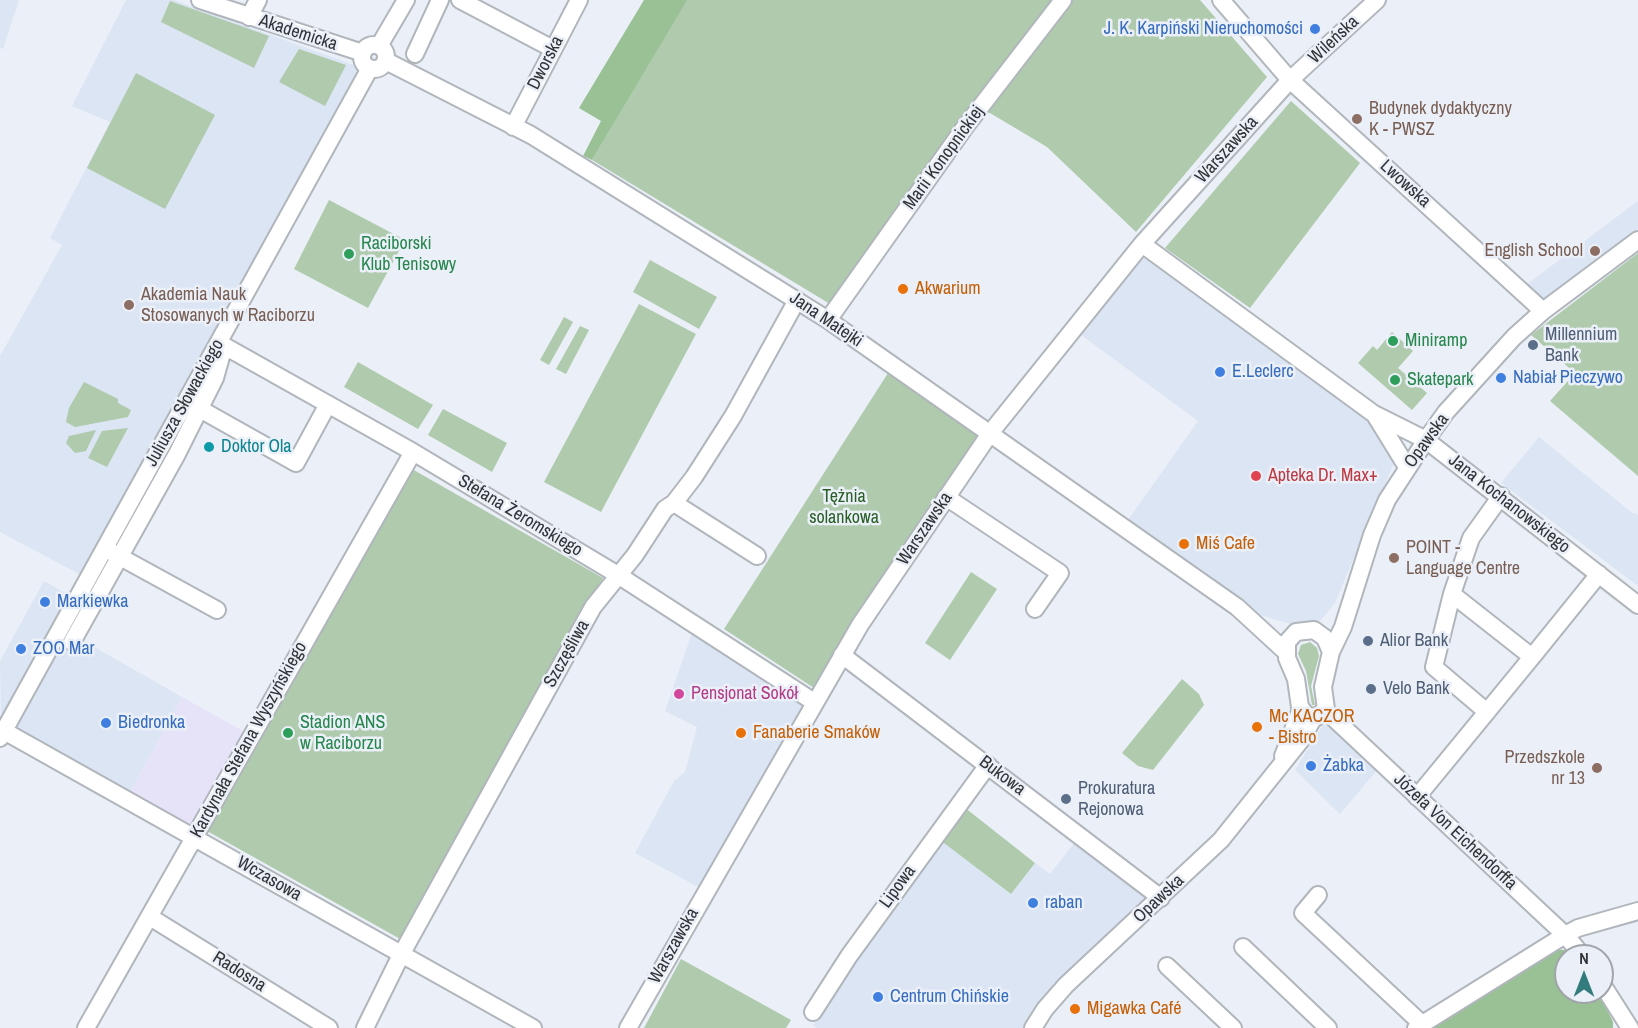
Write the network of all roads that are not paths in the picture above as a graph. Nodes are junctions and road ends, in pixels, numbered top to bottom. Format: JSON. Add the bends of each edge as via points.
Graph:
{"nodes":[{"id":1,"x":200,"y":0,"type":"edge"},
{"id":2,"x":258,"y":0,"type":"edge"},
{"id":3,"x":406,"y":0,"type":"edge"},
{"id":4,"x":440,"y":0,"type":"edge"},
{"id":5,"x":460,"y":0,"type":"edge"},
{"id":6,"x":579,"y":0,"type":"edge"},
{"id":7,"x":1063,"y":0,"type":"edge"},
{"id":8,"x":1221,"y":0,"type":"edge"},
{"id":9,"x":1377,"y":0,"type":"edge"},
{"id":10,"x":249,"y":17,"type":"junction"},
{"id":11,"x":553,"y":49,"type":"junction"},
{"id":12,"x":382,"y":53,"type":"junction"},
{"id":13,"x":415,"y":54,"type":"dead end"},
{"id":14,"x":366,"y":60,"type":"junction"},
{"id":15,"x":1290,"y":80,"type":"junction"},
{"id":16,"x":513,"y":127,"type":"junction"},
{"id":17,"x":1638,"y":240,"type":"edge"},
{"id":18,"x":1142,"y":244,"type":"junction"},
{"id":19,"x":797,"y":300,"type":"junction"},
{"id":20,"x":1543,"y":311,"type":"junction"},
{"id":21,"x":828,"y":320,"type":"junction"},
{"id":22,"x":221,"y":344,"type":"junction"},
{"id":23,"x":328,"y":404,"type":"junction"},
{"id":24,"x":193,"y":405,"type":"junction"},
{"id":25,"x":1374,"y":414,"type":"junction"},
{"id":26,"x":991,"y":432,"type":"junction"},
{"id":27,"x":1426,"y":440,"type":"junction"},
{"id":28,"x":413,"y":452,"type":"junction"},
{"id":29,"x":1407,"y":467,"type":"junction"},
{"id":30,"x":946,"y":497,"type":"junction"},
{"id":31,"x":1500,"y":497,"type":"junction"},
{"id":32,"x":674,"y":503,"type":"junction"},
{"id":33,"x":104,"y":549,"type":"junction"},
{"id":34,"x":757,"y":556,"type":"dead end"},
{"id":35,"x":120,"y":558,"type":"junction"},
{"id":36,"x":618,"y":574,"type":"junction"},
{"id":37,"x":1599,"y":574,"type":"junction"},
{"id":38,"x":1452,"y":594,"type":"junction"},
{"id":39,"x":1638,"y":605,"type":"edge"},
{"id":40,"x":1348,"y":607,"type":"junction"},
{"id":41,"x":1035,"y":609,"type":"dead end"},
{"id":42,"x":217,"y":610,"type":"dead end"},
{"id":43,"x":1245,"y":614,"type":"junction"},
{"id":44,"x":1298,"y":631,"type":"junction"},
{"id":45,"x":1317,"y":632,"type":"junction"},
{"id":46,"x":72,"y":642,"type":"dead end"},
{"id":47,"x":1286,"y":652,"type":"junction"},
{"id":48,"x":1331,"y":652,"type":"junction"},
{"id":49,"x":842,"y":655,"type":"junction"},
{"id":50,"x":1532,"y":657,"type":"junction"},
{"id":51,"x":814,"y":702,"type":"junction"},
{"id":52,"x":1313,"y":712,"type":"junction"},
{"id":53,"x":1487,"y":712,"type":"junction"},
{"id":54,"x":2,"y":734,"type":"edge"},
{"id":55,"x":988,"y":765,"type":"junction"},
{"id":56,"x":1417,"y":797,"type":"junction"},
{"id":57,"x":195,"y":837,"type":"junction"},
{"id":58,"x":1318,"y":895,"type":"dead end"},
{"id":59,"x":1161,"y":898,"type":"junction"},
{"id":60,"x":1638,"y":911,"type":"edge"},
{"id":61,"x":150,"y":917,"type":"junction"},
{"id":62,"x":1564,"y":935,"type":"junction"},
{"id":63,"x":1572,"y":944,"type":"edge"},
{"id":64,"x":1243,"y":947,"type":"dead end"},
{"id":65,"x":401,"y":955,"type":"junction"},
{"id":66,"x":1167,"y":966,"type":"dead end"},
{"id":67,"x":1614,"y":1003,"type":"edge"},
{"id":68,"x":813,"y":1012,"type":"dead end"},
{"id":69,"x":1419,"y":1026,"type":"edge"},
{"id":70,"x":629,"y":1027,"type":"edge"},
{"id":71,"x":86,"y":1028,"type":"edge"},
{"id":72,"x":329,"y":1028,"type":"edge"},
{"id":73,"x":365,"y":1028,"type":"edge"},
{"id":74,"x":533,"y":1028,"type":"edge"},
{"id":75,"x":1033,"y":1028,"type":"edge"},
{"id":76,"x":1233,"y":1028,"type":"edge"},
{"id":77,"x":1328,"y":1028,"type":"edge"},
{"id":78,"x":1630,"y":1028,"type":"edge"}],
"edges":[{"from":1,"to":10,"type":"street","name":"Akademicka"},
{"from":2,"to":10,"type":"street"},
{"from":3,"to":12,"type":"street"},
{"from":4,"to":13,"type":"street"},
{"from":5,"to":11,"type":"street"},
{"from":6,"to":11,"type":"street","name":"Dworska"},
{"from":7,"to":21,"type":"street","name":"Marii Konopnickiej","via":[[965,127]]},
{"from":8,"to":15,"type":"street","name":"Lwowska"},
{"from":9,"to":15,"type":"street","name":"Wileńska"},
{"from":10,"to":14,"type":"street","name":"Akademicka"},
{"from":11,"to":16,"type":"street","name":"Dworska"},
{"from":12,"to":14,"type":"street","via":[[379,68]]},
{"from":12,"to":16,"type":"street","name":"Jana Matejki"},
{"from":14,"to":22,"type":"street","name":"Juliusza Słowackiego"},
{"from":15,"to":18,"type":"street","name":"Warszawska"},
{"from":15,"to":20,"type":"street","name":"Lwowska"},
{"from":16,"to":19,"type":"street","name":"Jana Matejki"},
{"from":17,"to":20,"type":"street","name":"Opawska"},
{"from":18,"to":25,"type":"street","name":"Jana Kochanowskiego"},
{"from":18,"to":26,"type":"street","name":"Warszawska"},
{"from":19,"to":21,"type":"street","name":"Jana Matejki"},
{"from":19,"to":32,"type":"street","name":"Szczęśliwa","via":[[733,416]]},
{"from":20,"to":27,"type":"street","name":"Opawska","via":[[1492,360]]},
{"from":21,"to":26,"type":"street","name":"Jana Matejki"},
{"from":22,"to":23,"type":"street","name":"Stefana Żeromskiego"},
{"from":22,"to":24,"type":"street","name":"Juliusza Słowackiego"},
{"from":23,"to":24,"type":"street","via":[[296,463]]},
{"from":23,"to":28,"type":"street","name":"Stefana Żeromskiego"},
{"from":24,"to":33,"type":"street","name":"Juliusza Słowackiego"},
{"from":24,"to":35,"type":"street"},
{"from":25,"to":27,"type":"street","name":"Jana Kochanowskiego"},
{"from":25,"to":29,"type":"street","name":"Jana Kochanowskiego"},
{"from":26,"to":30,"type":"street","name":"Warszawska"},
{"from":26,"to":43,"type":"street","name":"Jana Matejki"},
{"from":27,"to":29,"type":"street","name":"Opawska"},
{"from":27,"to":31,"type":"street","name":"Jana Kochanowskiego"},
{"from":28,"to":36,"type":"street","name":"Stefana Żeromskiego"},
{"from":28,"to":57,"type":"street","name":"Kardynała Stefana Wyszyńskiego"},
{"from":29,"to":40,"type":"street","name":"Opawska","via":[[1387,500]]},
{"from":30,"to":41,"type":"street","via":[[1060,573]]},
{"from":30,"to":49,"type":"street","name":"Warszawska"},
{"from":31,"to":37,"type":"street","name":"Jana Kochanowskiego"},
{"from":31,"to":38,"type":"street","via":[[1471,538]]},
{"from":32,"to":34,"type":"street"},
{"from":32,"to":36,"type":"street","name":"Szczęśliwa","via":[[665,509]]},
{"from":33,"to":35,"type":"street"},
{"from":33,"to":54,"type":"street","name":"Juliusza Słowackiego"},
{"from":35,"to":42,"type":"street"},
{"from":35,"to":46,"type":"street"},
{"from":36,"to":51,"type":"street","name":"Stefana Żeromskiego"},
{"from":36,"to":65,"type":"street","name":"Szczęśliwa","via":[[593,607]]},
{"from":37,"to":39,"type":"street","name":"Jana Kochanowskiego"},
{"from":37,"to":50,"type":"street"},
{"from":38,"to":50,"type":"street"},
{"from":38,"to":53,"type":"street","via":[[1434,667]]},
{"from":40,"to":45,"type":"street"},
{"from":40,"to":48,"type":"street","name":"Opawska"},
{"from":43,"to":44,"type":"street","name":"Jana Matejki","via":[[1280,629]]},
{"from":43,"to":47,"type":"street","name":"Jana Matejki"},
{"from":44,"to":45,"type":"street"},
{"from":44,"to":47,"type":"street","via":[[1288,640]]},
{"from":45,"to":48,"type":"street","via":[[1328,641]]},
{"from":47,"to":52,"type":"street"},
{"from":48,"to":52,"type":"street","name":"Opawska","via":[[1323,687],[1327,702]]},
{"from":49,"to":51,"type":"street","name":"Warszawska"},
{"from":49,"to":55,"type":"street","name":"Bukowa"},
{"from":50,"to":53,"type":"street"},
{"from":51,"to":70,"type":"street","name":"Warszawska"},
{"from":52,"to":56,"type":"street","name":"Józefa Von Eichendorffa"},
{"from":52,"to":59,"type":"street","name":"Opawska","via":[[1280,765],[1221,840]]},
{"from":53,"to":56,"type":"street"},
{"from":54,"to":57,"type":"street","name":"Wczasowa"},
{"from":55,"to":59,"type":"street","name":"Bukowa"},
{"from":55,"to":68,"type":"street","name":"Lipowa"},
{"from":56,"to":62,"type":"street","name":"Józefa Von Eichendorffa"},
{"from":57,"to":61,"type":"street","name":"Kardynała Stefana Wyszyńskiego"},
{"from":57,"to":65,"type":"street","name":"Wczasowa"},
{"from":58,"to":69,"type":"street","via":[[1303,913]]},
{"from":59,"to":75,"type":"street","name":"Opawska","via":[[1066,985]]},
{"from":60,"to":62,"type":"street"},
{"from":61,"to":71,"type":"street","name":"Kardynała Stefana Wyszyńskiego"},
{"from":61,"to":72,"type":"street","name":"Radosna"},
{"from":62,"to":63,"type":"street","name":"Józefa Von Eichendorffa"},
{"from":62,"to":69,"type":"street"},
{"from":64,"to":77,"type":"street"},
{"from":65,"to":73,"type":"street","name":"Szczęśliwa"},
{"from":65,"to":74,"type":"street","name":"Wczasowa"},
{"from":66,"to":76,"type":"street"},
{"from":67,"to":78,"type":"street"}]}
